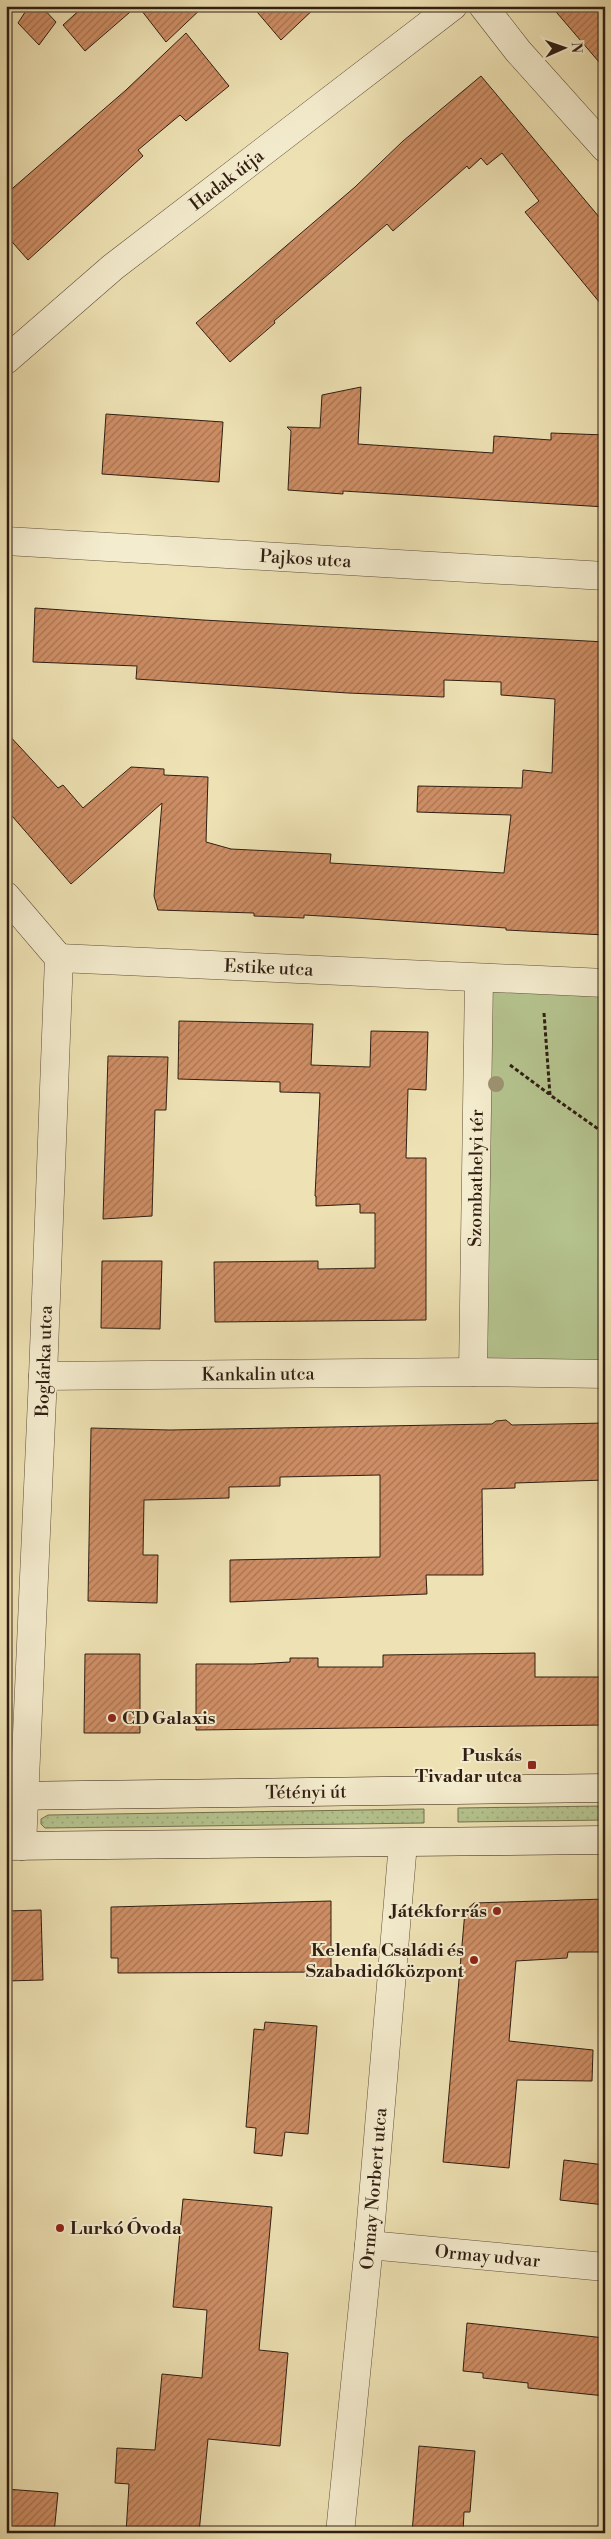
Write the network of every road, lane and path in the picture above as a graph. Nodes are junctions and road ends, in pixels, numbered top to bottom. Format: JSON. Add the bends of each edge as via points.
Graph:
{"nodes":[{"id":1,"x":453,"y":6,"type":"edge"},
{"id":2,"x":483,"y":6,"type":"edge"},
{"id":3,"x":605,"y":148,"type":"edge"},
{"id":4,"x":6,"y":360,"type":"edge"},
{"id":5,"x":6,"y":542,"type":"edge"},
{"id":6,"x":605,"y":576,"type":"edge"},
{"id":7,"x":6,"y":896,"type":"edge"},
{"id":8,"x":59,"y":958,"type":"junction"},
{"id":9,"x":479,"y":978,"type":"junction"},
{"id":10,"x":541,"y":980,"type":"junction"},
{"id":11,"x":605,"y":983,"type":"edge"},
{"id":12,"x":478,"y":1041,"type":"junction"},
{"id":13,"x":550,"y":1095,"type":"junction"},
{"id":14,"x":605,"y":1126,"type":"edge"},
{"id":15,"x":601,"y":1131,"type":"junction"},
{"id":16,"x":605,"y":1141,"type":"edge"},
{"id":17,"x":473,"y":1372,"type":"junction"},
{"id":18,"x":605,"y":1374,"type":"edge"},
{"id":19,"x":44,"y":1376,"type":"junction"},
{"id":20,"x":605,"y":1788,"type":"edge"},
{"id":21,"x":15,"y":1796,"type":"edge"},
{"id":22,"x":605,"y":1840,"type":"edge"},
{"id":23,"x":403,"y":1843,"type":"junction"},
{"id":24,"x":14,"y":1846,"type":"edge"},
{"id":25,"x":368,"y":2245,"type":"junction"},
{"id":26,"x":605,"y":2267,"type":"edge"},
{"id":27,"x":340,"y":2533,"type":"edge"}],
"edges":[{"from":1,"to":4,"type":"street","name":"Hadak útja","via":[[113,267]]},
{"from":2,"to":3,"type":"street","via":[[518,51]]},
{"from":5,"to":6,"type":"street","name":"Pajkos utca"},
{"from":7,"to":8,"type":"street"},
{"from":8,"to":9,"type":"street","name":"Estike utca"},
{"from":8,"to":19,"type":"street","name":"Boglárka utca"},
{"from":9,"to":10,"type":"street"},
{"from":9,"to":12,"type":"street","name":"Szombathelyi tér"},
{"from":10,"to":11,"type":"street"},
{"from":10,"to":13,"type":"path"},
{"from":12,"to":13,"type":"path"},
{"from":12,"to":17,"type":"street","name":"Szombathelyi tér"},
{"from":13,"to":15,"type":"path"},
{"from":14,"to":15,"type":"path"},
{"from":15,"to":16,"type":"path"},
{"from":17,"to":18,"type":"street"},
{"from":17,"to":19,"type":"street","name":"Kankalin utca"},
{"from":19,"to":21,"type":"street","name":"Boglárka utca"},
{"from":20,"to":21,"type":"street","name":"Tétényi út"},
{"from":21,"to":24,"type":"street","name":"Boglárka utca"},
{"from":22,"to":23,"type":"street"},
{"from":23,"to":24,"type":"street"},
{"from":23,"to":25,"type":"street","name":"Ormay Norbert utca"},
{"from":25,"to":26,"type":"street","name":"Ormay udvar"},
{"from":25,"to":27,"type":"street","name":"Ormay Norbert utca"}]}
